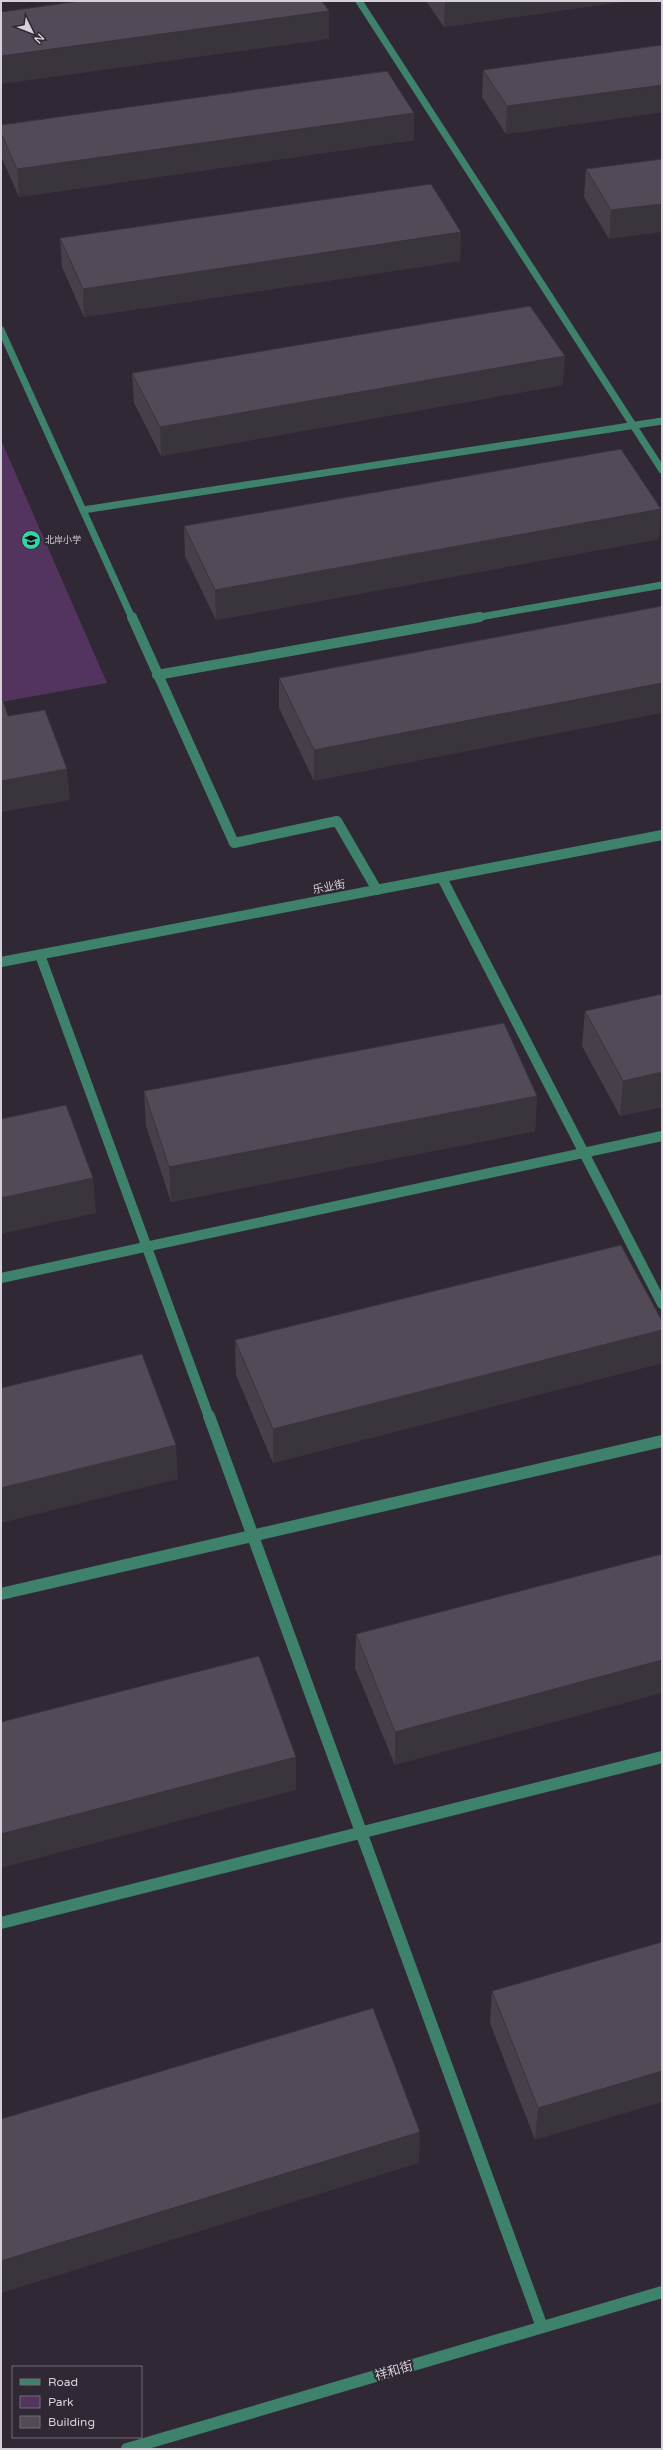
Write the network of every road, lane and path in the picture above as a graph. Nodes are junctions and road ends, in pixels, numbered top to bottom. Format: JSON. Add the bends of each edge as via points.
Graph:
{"nodes":[{"id":1,"x":359,"y":1,"type":"edge"},
{"id":2,"x":1,"y":330,"type":"edge"},
{"id":3,"x":662,"y":421,"type":"edge"},
{"id":4,"x":634,"y":426,"type":"junction"},
{"id":5,"x":662,"y":470,"type":"edge"},
{"id":6,"x":83,"y":510,"type":"junction"},
{"id":7,"x":662,"y":585,"type":"edge"},
{"id":8,"x":157,"y":675,"type":"junction"},
{"id":9,"x":662,"y":835,"type":"edge"},
{"id":10,"x":442,"y":878,"type":"junction"},
{"id":11,"x":377,"y":890,"type":"junction"},
{"id":12,"x":40,"y":955,"type":"junction"},
{"id":13,"x":1,"y":962,"type":"edge"},
{"id":14,"x":662,"y":1136,"type":"edge"},
{"id":15,"x":584,"y":1152,"type":"junction"},
{"id":16,"x":147,"y":1247,"type":"junction"},
{"id":17,"x":1,"y":1278,"type":"edge"},
{"id":18,"x":662,"y":1304,"type":"edge"},
{"id":19,"x":662,"y":1441,"type":"edge"},
{"id":20,"x":252,"y":1536,"type":"junction"},
{"id":21,"x":1,"y":1594,"type":"edge"},
{"id":22,"x":662,"y":1757,"type":"edge"},
{"id":23,"x":362,"y":1833,"type":"junction"},
{"id":24,"x":1,"y":1923,"type":"edge"},
{"id":25,"x":662,"y":2292,"type":"edge"},
{"id":26,"x":542,"y":2328,"type":"junction"},
{"id":27,"x":127,"y":2449,"type":"edge"}],
"edges":[{"from":1,"to":4,"type":"street"},
{"from":2,"to":6,"type":"street"},
{"from":3,"to":4,"type":"street"},
{"from":4,"to":5,"type":"street"},
{"from":4,"to":6,"type":"street"},
{"from":6,"to":8,"type":"street"},
{"from":7,"to":8,"type":"street"},
{"from":8,"to":11,"type":"street","via":[[234,843],[337,821]]},
{"from":9,"to":10,"type":"street","name":"乐业街"},
{"from":10,"to":11,"type":"street","name":"乐业街"},
{"from":10,"to":15,"type":"street"},
{"from":11,"to":12,"type":"street","name":"乐业街"},
{"from":12,"to":13,"type":"street","name":"乐业街"},
{"from":12,"to":16,"type":"street"},
{"from":14,"to":15,"type":"street"},
{"from":15,"to":16,"type":"street"},
{"from":15,"to":18,"type":"street"},
{"from":16,"to":17,"type":"street"},
{"from":16,"to":20,"type":"street"},
{"from":19,"to":20,"type":"street"},
{"from":20,"to":21,"type":"street"},
{"from":20,"to":23,"type":"street"},
{"from":22,"to":23,"type":"street"},
{"from":23,"to":24,"type":"street"},
{"from":23,"to":26,"type":"street"},
{"from":25,"to":26,"type":"street","name":"祥和街"},
{"from":26,"to":27,"type":"street","name":"祥和街"}]}
